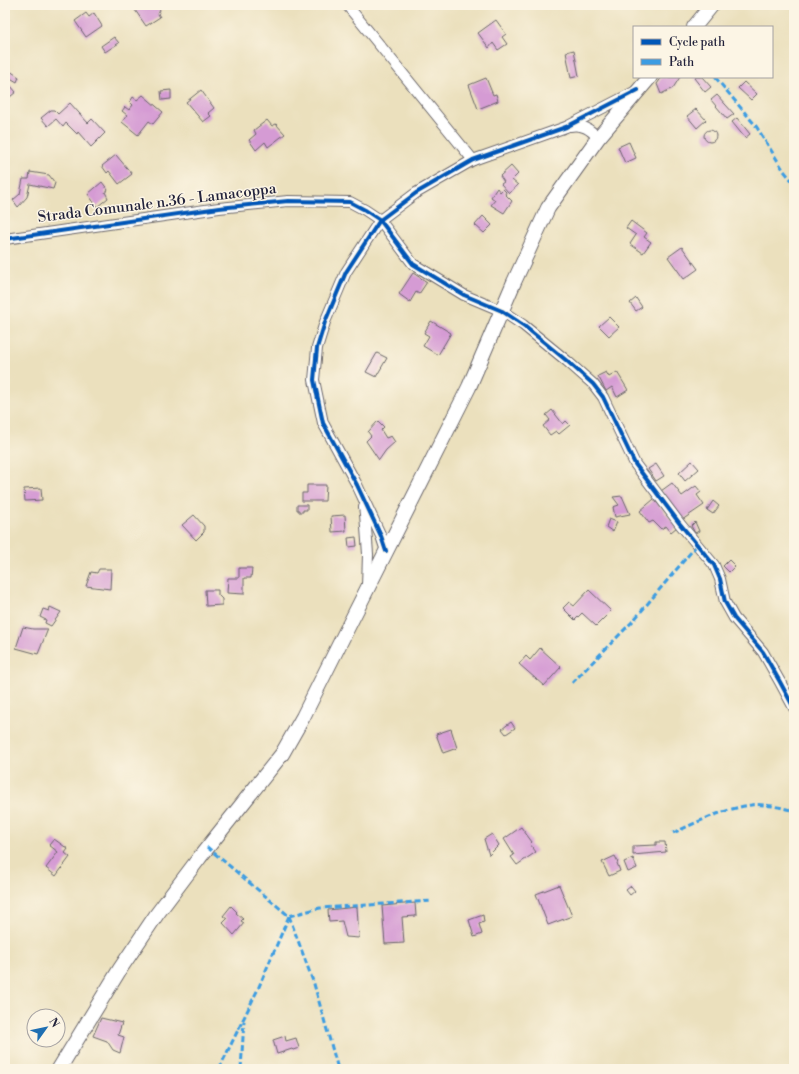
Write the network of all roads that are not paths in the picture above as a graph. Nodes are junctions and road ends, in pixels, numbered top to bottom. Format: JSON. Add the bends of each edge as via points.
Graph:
{"nodes":[{"id":1,"x":348,"y":5,"type":"edge"},
{"id":2,"x":712,"y":5,"type":"edge"},
{"id":3,"x":695,"y":26,"type":"edge"},
{"id":4,"x":649,"y":78,"type":"edge"},
{"id":5,"x":638,"y":90,"type":"junction"},
{"id":6,"x":566,"y":127,"type":"junction"},
{"id":7,"x":598,"y":138,"type":"junction"},
{"id":8,"x":473,"y":160,"type":"junction"},
{"id":9,"x":380,"y":220,"type":"junction"},
{"id":10,"x":5,"y":239,"type":"edge"},
{"id":11,"x":502,"y":311,"type":"junction"},
{"id":12,"x":357,"y":485,"type":"junction"},
{"id":13,"x":386,"y":551,"type":"junction"},
{"id":14,"x":367,"y":589,"type":"junction"},
{"id":15,"x":794,"y":708,"type":"edge"},
{"id":16,"x":59,"y":1069,"type":"edge"}],
"edges":[{"from":1,"to":8,"type":"street"},
{"from":2,"to":3,"type":"main road"},
{"from":4,"to":5,"type":"main road"},
{"from":5,"to":6,"type":"street"},
{"from":5,"to":7,"type":"main road"},
{"from":6,"to":7,"type":"street","via":[[583,126]]},
{"from":6,"to":8,"type":"street"},
{"from":7,"to":11,"type":"main road","via":[[548,208]]},
{"from":8,"to":9,"type":"street","via":[[416,193]]},
{"from":9,"to":10,"type":"street","name":"Strada Comunale n.36 - Lamacoppa","via":[[350,202],[288,201],[219,208]]},
{"from":9,"to":11,"type":"street","name":"Strada Comunale n.36 - Lamacoppa","via":[[413,264],[464,295]]},
{"from":9,"to":12,"type":"street","via":[[346,272],[324,322],[317,348],[314,380],[322,423]]},
{"from":11,"to":13,"type":"main road","via":[[469,387]]},
{"from":11,"to":15,"type":"street","name":"Strada Comunale n.36 - Lamacoppa","via":[[567,361],[604,397],[635,464],[714,565],[734,618],[763,652]]},
{"from":12,"to":13,"type":"street"},
{"from":12,"to":14,"type":"street","via":[[365,514]]},
{"from":13,"to":14,"type":"main road"},
{"from":14,"to":16,"type":"main road","via":[[282,754],[157,914]]}]}
